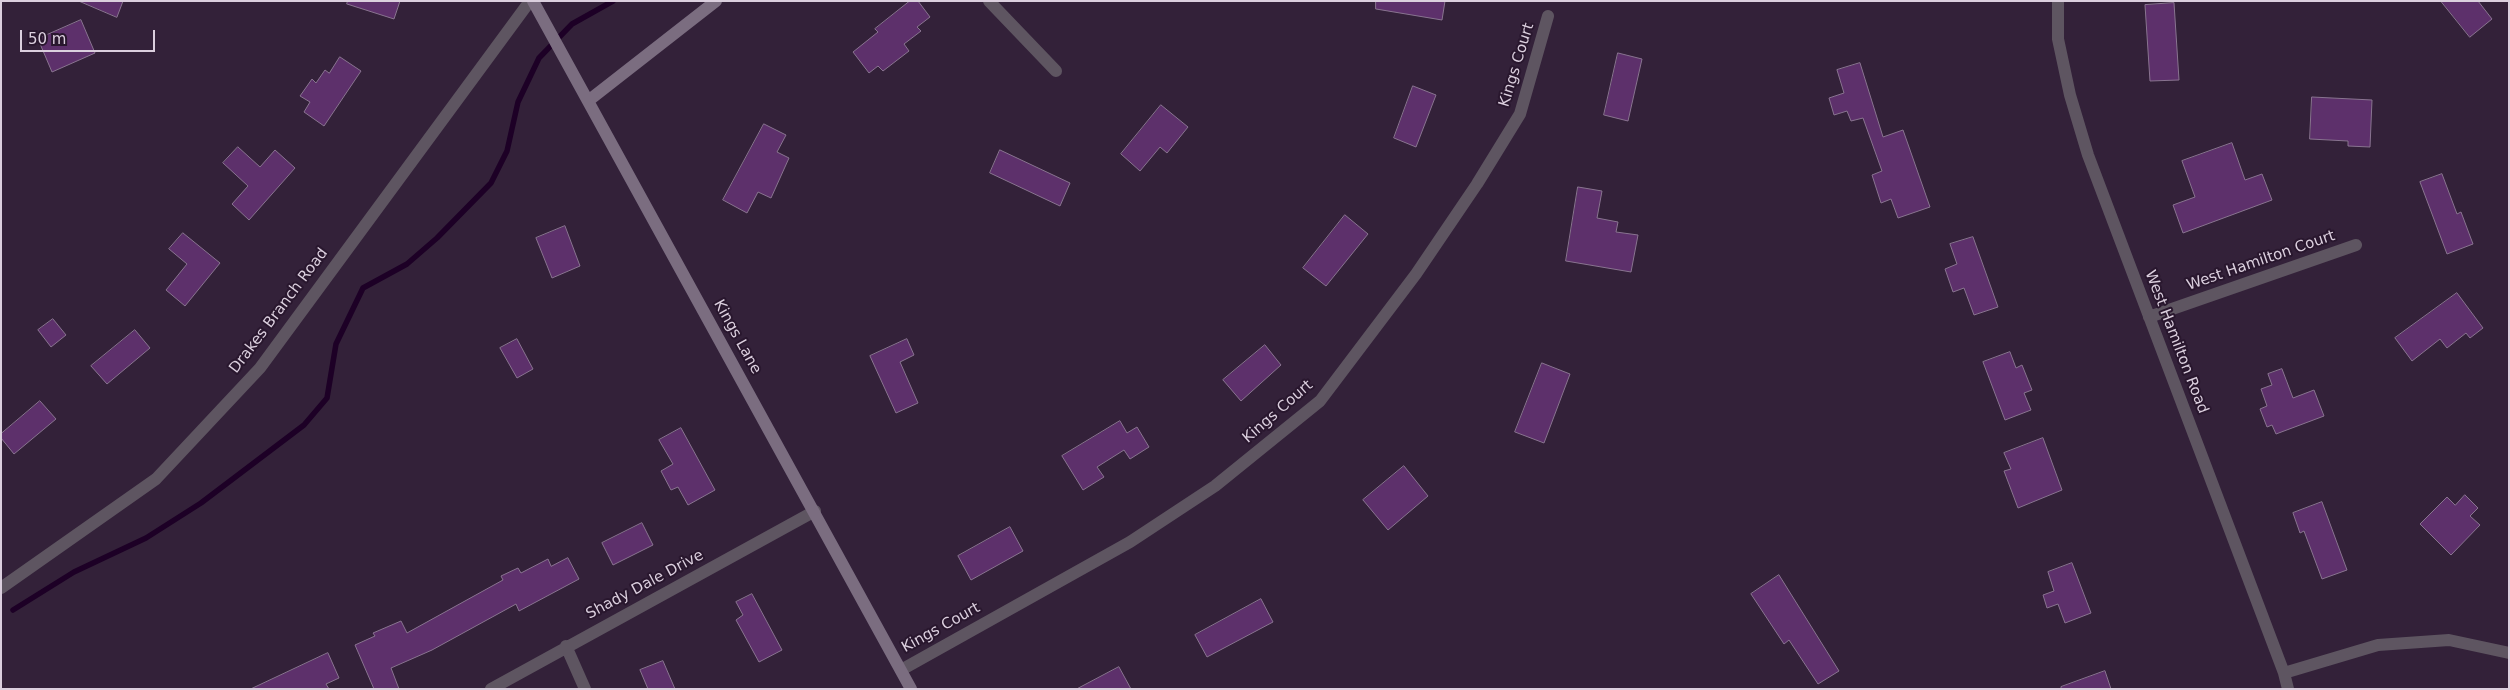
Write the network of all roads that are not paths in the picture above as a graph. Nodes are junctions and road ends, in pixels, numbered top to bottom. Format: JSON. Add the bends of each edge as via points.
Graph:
{"nodes":[{"id":1,"x":531,"y":1,"type":"edge"},
{"id":2,"x":716,"y":1,"type":"edge"},
{"id":3,"x":989,"y":1,"type":"edge"},
{"id":4,"x":2058,"y":1,"type":"edge"},
{"id":5,"x":1548,"y":16,"type":"dead end"},
{"id":6,"x":1056,"y":71,"type":"dead end"},
{"id":7,"x":588,"y":101,"type":"junction"},
{"id":8,"x":2356,"y":245,"type":"dead end"},
{"id":9,"x":2149,"y":318,"type":"junction"},
{"id":10,"x":815,"y":511,"type":"junction"},
{"id":11,"x":1,"y":588,"type":"edge"},
{"id":12,"x":566,"y":646,"type":"junction"},
{"id":13,"x":2509,"y":653,"type":"edge"},
{"id":14,"x":901,"y":670,"type":"junction"},
{"id":15,"x":2284,"y":673,"type":"junction"},
{"id":16,"x":491,"y":689,"type":"edge"},
{"id":17,"x":585,"y":689,"type":"edge"},
{"id":18,"x":911,"y":689,"type":"edge"},
{"id":19,"x":2288,"y":689,"type":"edge"}],
"edges":[{"from":1,"to":7,"type":"street","name":"Kings Lane"},
{"from":1,"to":11,"type":"street","name":"Drakes Branch Road","via":[[260,368],[156,479]]},
{"from":2,"to":7,"type":"street"},
{"from":3,"to":6,"type":"street"},
{"from":4,"to":9,"type":"street","name":"West Hamilton Road","via":[[2058,39],[2070,95],[2088,155]]},
{"from":5,"to":14,"type":"street","name":"Kings Court","via":[[1520,114],[1416,274],[1320,401],[1215,486],[1130,542]]},
{"from":7,"to":10,"type":"street","name":"Kings Lane"},
{"from":8,"to":9,"type":"street","name":"West Hamilton Court"},
{"from":9,"to":15,"type":"street","name":"West Hamilton Road"},
{"from":10,"to":12,"type":"street","name":"Shady Dale Drive"},
{"from":10,"to":14,"type":"street","name":"Kings Lane"},
{"from":12,"to":16,"type":"street","name":"Shady Dale Drive"},
{"from":12,"to":17,"type":"street"},
{"from":13,"to":15,"type":"street","via":[[2449,640],[2378,645]]},
{"from":14,"to":18,"type":"street","name":"Kings Lane"},
{"from":15,"to":19,"type":"street","name":"West Hamilton Road"}]}
